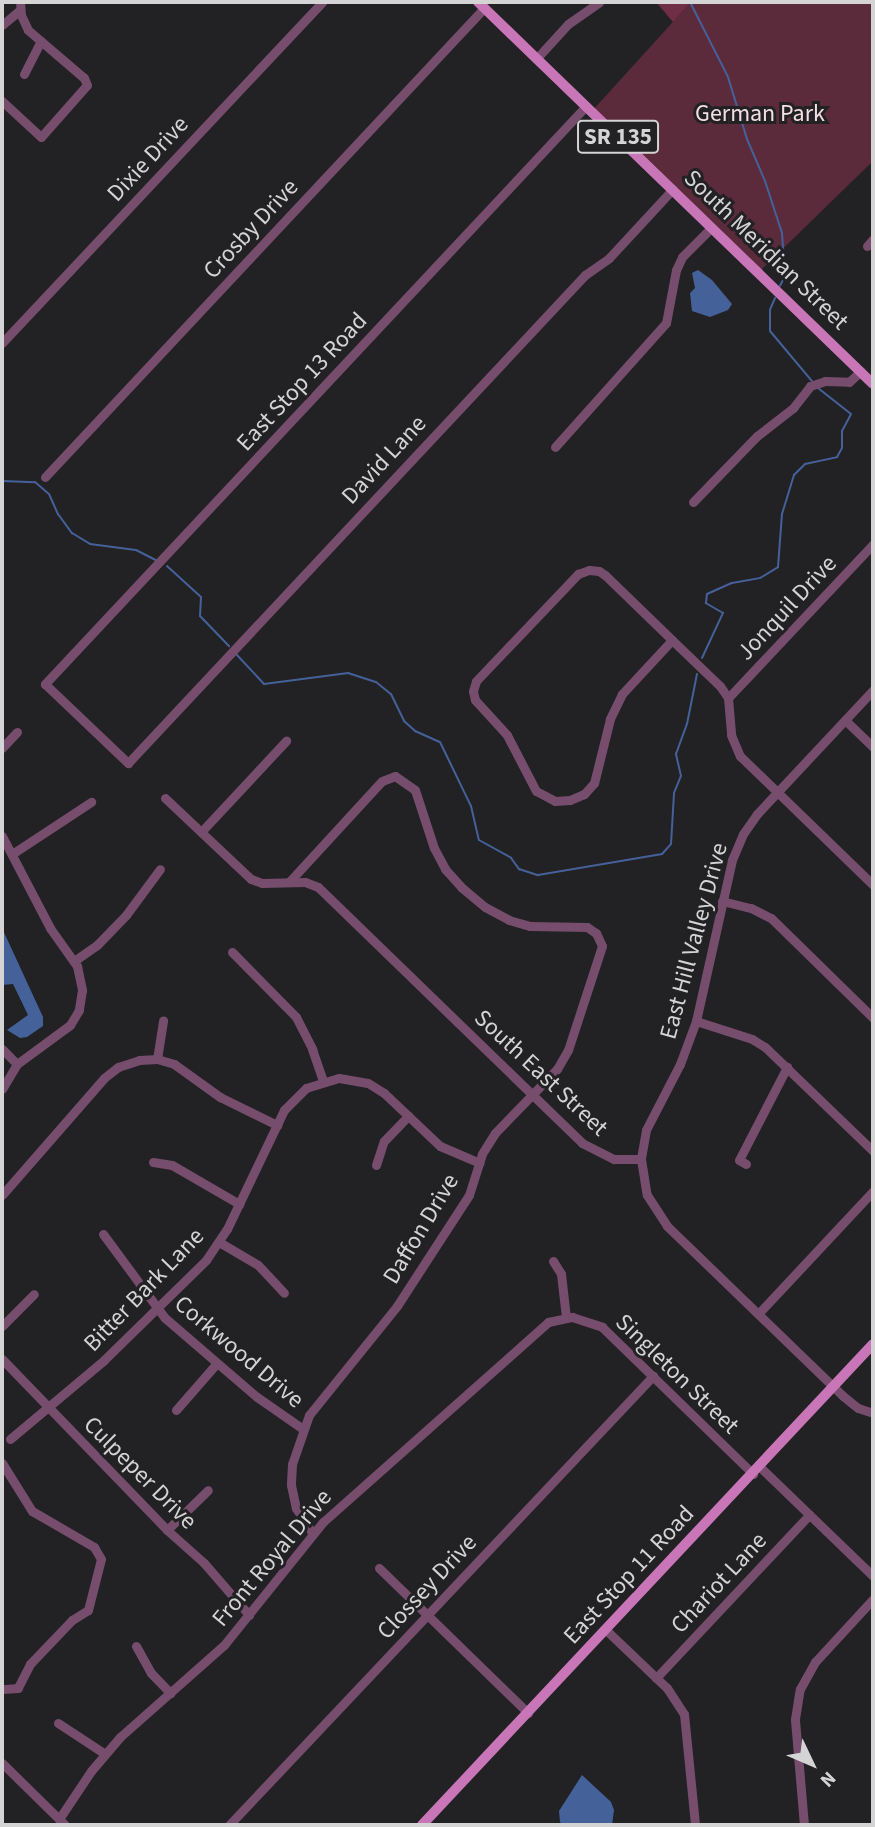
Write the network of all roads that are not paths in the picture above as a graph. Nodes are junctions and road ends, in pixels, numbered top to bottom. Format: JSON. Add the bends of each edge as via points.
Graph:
{"nodes":[{"id":1,"x":322,"y":2,"type":"edge"},
{"id":2,"x":599,"y":2,"type":"edge"},
{"id":3,"x":481,"y":5,"type":"edge"},
{"id":4,"x":20,"y":6,"type":"edge"},
{"id":5,"x":2,"y":25,"type":"edge"},
{"id":6,"x":41,"y":41,"type":"junction"},
{"id":7,"x":537,"y":58,"type":"junction"},
{"id":8,"x":24,"y":74,"type":"dead end"},
{"id":9,"x":2,"y":101,"type":"edge"},
{"id":10,"x":586,"y":106,"type":"junction"},
{"id":11,"x":673,"y":189,"type":"junction"},
{"id":12,"x":712,"y":227,"type":"junction"},
{"id":13,"x":2,"y":343,"type":"edge"},
{"id":14,"x":861,"y":371,"type":"junction"},
{"id":15,"x":873,"y":384,"type":"edge"},
{"id":16,"x":555,"y":447,"type":"dead end"},
{"id":17,"x":45,"y":477,"type":"dead end"},
{"id":18,"x":693,"y":502,"type":"dead end"},
{"id":19,"x":873,"y":544,"type":"edge"},
{"id":20,"x":672,"y":640,"type":"junction"},
{"id":21,"x":873,"y":690,"type":"edge"},
{"id":22,"x":728,"y":698,"type":"junction"},
{"id":23,"x":845,"y":720,"type":"junction"},
{"id":24,"x":17,"y":732,"type":"dead end"},
{"id":25,"x":286,"y":741,"type":"dead end"},
{"id":26,"x":873,"y":747,"type":"edge"},
{"id":27,"x":2,"y":748,"type":"edge"},
{"id":28,"x":128,"y":763,"type":"joint"},
{"id":29,"x":778,"y":792,"type":"junction"},
{"id":30,"x":165,"y":798,"type":"dead end"},
{"id":31,"x":91,"y":802,"type":"dead end"},
{"id":32,"x":201,"y":832,"type":"junction"},
{"id":33,"x":2,"y":836,"type":"edge"},
{"id":34,"x":12,"y":854,"type":"junction"},
{"id":35,"x":160,"y":869,"type":"dead end"},
{"id":36,"x":289,"y":882,"type":"junction"},
{"id":37,"x":873,"y":885,"type":"edge"},
{"id":38,"x":722,"y":901,"type":"junction"},
{"id":39,"x":232,"y":952,"type":"dead end"},
{"id":40,"x":74,"y":961,"type":"junction"},
{"id":41,"x":873,"y":1018,"type":"edge"},
{"id":42,"x":163,"y":1020,"type":"dead end"},
{"id":43,"x":696,"y":1021,"type":"junction"},
{"id":44,"x":2,"y":1049,"type":"edge"},
{"id":45,"x":157,"y":1059,"type":"junction"},
{"id":46,"x":17,"y":1064,"type":"junction"},
{"id":47,"x":787,"y":1068,"type":"junction"},
{"id":48,"x":323,"y":1080,"type":"junction"},
{"id":49,"x":2,"y":1090,"type":"edge"},
{"id":50,"x":532,"y":1095,"type":"junction"},
{"id":51,"x":408,"y":1116,"type":"junction"},
{"id":52,"x":277,"y":1125,"type":"junction"},
{"id":53,"x":873,"y":1151,"type":"edge"},
{"id":54,"x":641,"y":1159,"type":"junction"},
{"id":55,"x":153,"y":1162,"type":"dead end"},
{"id":56,"x":480,"y":1163,"type":"junction"},
{"id":57,"x":746,"y":1164,"type":"dead end"},
{"id":58,"x":376,"y":1165,"type":"dead end"},
{"id":59,"x":873,"y":1191,"type":"edge"},
{"id":60,"x":2,"y":1195,"type":"edge"},
{"id":61,"x":239,"y":1204,"type":"junction"},
{"id":62,"x":103,"y":1234,"type":"dead end"},
{"id":63,"x":219,"y":1242,"type":"junction"},
{"id":64,"x":552,"y":1261,"type":"dead end"},
{"id":65,"x":284,"y":1293,"type":"dead end"},
{"id":66,"x":34,"y":1294,"type":"dead end"},
{"id":67,"x":157,"y":1309,"type":"junction"},
{"id":68,"x":758,"y":1314,"type":"junction"},
{"id":69,"x":566,"y":1317,"type":"junction"},
{"id":70,"x":2,"y":1326,"type":"edge"},
{"id":71,"x":873,"y":1344,"type":"edge"},
{"id":72,"x":2,"y":1359,"type":"edge"},
{"id":73,"x":217,"y":1363,"type":"junction"},
{"id":74,"x":653,"y":1376,"type":"junction"},
{"id":75,"x":834,"y":1388,"type":"junction"},
{"id":76,"x":47,"y":1406,"type":"junction"},
{"id":77,"x":176,"y":1410,"type":"dead end"},
{"id":78,"x":873,"y":1413,"type":"edge"},
{"id":79,"x":303,"y":1429,"type":"junction"},
{"id":80,"x":10,"y":1439,"type":"dead end"},
{"id":81,"x":2,"y":1463,"type":"edge"},
{"id":82,"x":757,"y":1471,"type":"junction"},
{"id":83,"x":208,"y":1490,"type":"dead end"},
{"id":84,"x":809,"y":1515,"type":"junction"},
{"id":85,"x":167,"y":1530,"type":"junction"},
{"id":86,"x":312,"y":1534,"type":"junction"},
{"id":87,"x":379,"y":1568,"type":"dead end"},
{"id":88,"x":873,"y":1576,"type":"edge"},
{"id":89,"x":873,"y":1599,"type":"edge"},
{"id":90,"x":249,"y":1615,"type":"junction"},
{"id":91,"x":428,"y":1615,"type":"junction"},
{"id":92,"x":606,"y":1630,"type":"junction"},
{"id":93,"x":136,"y":1646,"type":"dead end"},
{"id":94,"x":656,"y":1678,"type":"junction"},
{"id":95,"x":2,"y":1689,"type":"edge"},
{"id":96,"x":170,"y":1693,"type":"junction"},
{"id":97,"x":528,"y":1713,"type":"junction"},
{"id":98,"x":58,"y":1723,"type":"dead end"},
{"id":99,"x":105,"y":1754,"type":"junction"},
{"id":100,"x":2,"y":1763,"type":"edge"},
{"id":101,"x":62,"y":1822,"type":"edge"},
{"id":102,"x":229,"y":1825,"type":"edge"},
{"id":103,"x":422,"y":1825,"type":"edge"},
{"id":104,"x":695,"y":1825,"type":"edge"},
{"id":105,"x":804,"y":1825,"type":"edge"}],
"edges":[{"from":1,"to":13,"type":"street","name":"Dixie Drive"},
{"from":2,"to":7,"type":"street","via":[[568,24]]},
{"from":3,"to":7,"type":"main road","name":"South Meridian Street","number":"SR 135"},
{"from":3,"to":17,"type":"street","name":"Crosby Drive"},
{"from":4,"to":5,"type":"street"},
{"from":4,"to":6,"type":"street","via":[[26,27]]},
{"from":6,"to":8,"type":"street"},
{"from":6,"to":9,"type":"street","via":[[87,82],[86,90],[41,137]]},
{"from":7,"to":10,"type":"main road","name":"South Meridian Street","number":"SR 135"},
{"from":10,"to":11,"type":"main road","name":"South Meridian Street","number":"SR 135"},
{"from":10,"to":28,"type":"street","name":"East Stop 13 Road","via":[[45,684]]},
{"from":11,"to":12,"type":"main road","name":"South Meridian Street","number":"SR 135"},
{"from":11,"to":28,"type":"street","name":"David Lane","via":[[609,258],[584,275]]},
{"from":12,"to":14,"type":"main road","name":"South Meridian Street","number":"SR 135"},
{"from":12,"to":16,"type":"street","via":[[682,257],[666,323]]},
{"from":14,"to":15,"type":"main road","name":"South Meridian Street","number":"SR 135"},
{"from":14,"to":18,"type":"street","via":[[849,382],[813,385]]},
{"from":19,"to":22,"type":"street","name":"Jonquil Drive"},
{"from":20,"to":20,"type":"street","via":[[622,694],[610,719],[597,774],[584,794],[570,800],[555,801],[536,791],[507,735],[475,700],[476,681],[578,573],[591,570],[605,575]]},
{"from":20,"to":22,"type":"street"},
{"from":21,"to":23,"type":"street","name":"East Hill Valley Drive"},
{"from":22,"to":29,"type":"street","via":[[735,748]]},
{"from":23,"to":26,"type":"street"},
{"from":23,"to":29,"type":"street","name":"East Hill Valley Drive"},
{"from":24,"to":27,"type":"street"},
{"from":25,"to":32,"type":"street"},
{"from":29,"to":37,"type":"street"},
{"from":29,"to":38,"type":"street","name":"East Hill Valley Drive","via":[[743,834]]},
{"from":30,"to":32,"type":"street","name":"South East Street"},
{"from":31,"to":34,"type":"street"},
{"from":32,"to":36,"type":"street","name":"South East Street","via":[[251,879]]},
{"from":33,"to":34,"type":"street"},
{"from":34,"to":40,"type":"street","via":[[50,928]]},
{"from":35,"to":40,"type":"street","via":[[126,915]]},
{"from":36,"to":50,"type":"street","name":"South East Street","via":[[318,887]]},
{"from":36,"to":50,"type":"street","name":"Daffon Drive","via":[[382,781],[395,776],[415,790],[445,869],[485,907],[530,926],[587,928],[596,933],[602,954],[568,1050]]},
{"from":38,"to":41,"type":"street","via":[[771,918]]},
{"from":38,"to":43,"type":"street","name":"East Hill Valley Drive"},
{"from":39,"to":48,"type":"street","via":[[296,1017]]},
{"from":40,"to":46,"type":"street","via":[[82,981],[75,1018]]},
{"from":42,"to":45,"type":"street"},
{"from":43,"to":47,"type":"street","via":[[752,1039]]},
{"from":43,"to":54,"type":"street","name":"East Hill Valley Drive","via":[[646,1130]]},
{"from":44,"to":46,"type":"street"},
{"from":45,"to":52,"type":"street","via":[[179,1067],[220,1097]]},
{"from":45,"to":60,"type":"street","via":[[128,1063],[102,1080]]},
{"from":46,"to":49,"type":"street"},
{"from":47,"to":53,"type":"street"},
{"from":47,"to":57,"type":"street","via":[[739,1160]]},
{"from":48,"to":51,"type":"street","via":[[368,1083]]},
{"from":48,"to":52,"type":"street","name":"Bitter Bark Lane","via":[[298,1094]]},
{"from":50,"to":54,"type":"street","name":"South East Street","via":[[591,1150],[614,1159]]},
{"from":50,"to":56,"type":"street","name":"Daffon Drive","via":[[495,1133]]},
{"from":51,"to":56,"type":"street","via":[[440,1146]]},
{"from":51,"to":58,"type":"street","via":[[384,1141]]},
{"from":52,"to":61,"type":"street","name":"Bitter Bark Lane"},
{"from":54,"to":68,"type":"street","via":[[643,1181],[656,1212]]},
{"from":55,"to":61,"type":"street","via":[[172,1166]]},
{"from":56,"to":79,"type":"street","name":"Daffon Drive","via":[[469,1195],[397,1306],[324,1394]]},
{"from":59,"to":68,"type":"street"},
{"from":61,"to":63,"type":"street","name":"Bitter Bark Lane"},
{"from":62,"to":67,"type":"street","name":"Corkwood Drive"},
{"from":63,"to":65,"type":"street","via":[[258,1265]]},
{"from":63,"to":67,"type":"street","name":"Bitter Bark Lane"},
{"from":64,"to":69,"type":"street","via":[[561,1274]]},
{"from":66,"to":70,"type":"street"},
{"from":67,"to":73,"type":"street","name":"Corkwood Drive"},
{"from":67,"to":76,"type":"street","name":"Bitter Bark Lane"},
{"from":68,"to":75,"type":"street"},
{"from":69,"to":74,"type":"street","name":"Singleton Street","via":[[600,1325]]},
{"from":69,"to":86,"type":"street","name":"Front Royal Drive","via":[[537,1330]]},
{"from":71,"to":75,"type":"main road","name":"East Stop 11 Road"},
{"from":72,"to":76,"type":"street","name":"Culpeper Drive"},
{"from":73,"to":77,"type":"street"},
{"from":73,"to":79,"type":"street","name":"Corkwood Drive"},
{"from":74,"to":82,"type":"street","name":"Singleton Street"},
{"from":74,"to":91,"type":"street","name":"Clossey Drive"},
{"from":75,"to":78,"type":"street","via":[[852,1405]]},
{"from":75,"to":82,"type":"main road","name":"East Stop 11 Road"},
{"from":76,"to":80,"type":"street","name":"Bitter Bark Lane"},
{"from":76,"to":85,"type":"street","name":"Culpeper Drive"},
{"from":79,"to":86,"type":"street","name":"Daffon Drive","via":[[291,1485],[296,1508]]},
{"from":81,"to":95,"type":"street","via":[[33,1512],[93,1546],[101,1563],[89,1608],[30,1664],[18,1688]]},
{"from":82,"to":84,"type":"street","name":"Singleton Street"},
{"from":82,"to":92,"type":"main road","name":"East Stop 11 Road"},
{"from":83,"to":85,"type":"street"},
{"from":84,"to":88,"type":"street","name":"Singleton Street"},
{"from":84,"to":94,"type":"street","name":"Chariot Lane"},
{"from":85,"to":90,"type":"street","name":"Culpeper Drive","via":[[204,1563]]},
{"from":86,"to":90,"type":"street","name":"Front Royal Drive"},
{"from":87,"to":91,"type":"street"},
{"from":89,"to":105,"type":"street","via":[[815,1661],[800,1689],[795,1719]]},
{"from":90,"to":96,"type":"street","name":"Front Royal Drive","via":[[213,1656]]},
{"from":91,"to":97,"type":"street"},
{"from":91,"to":102,"type":"street","name":"Clossey Drive"},
{"from":92,"to":94,"type":"street"},
{"from":92,"to":97,"type":"main road","name":"East Stop 11 Road"},
{"from":93,"to":96,"type":"street","via":[[151,1673]]},
{"from":94,"to":104,"type":"street","via":[[684,1714]]},
{"from":96,"to":99,"type":"street","name":"Front Royal Drive"},
{"from":97,"to":103,"type":"main road","name":"East Stop 11 Road"},
{"from":98,"to":99,"type":"street"},
{"from":99,"to":101,"type":"street","name":"Front Royal Drive"},
{"from":100,"to":101,"type":"street"}]}
